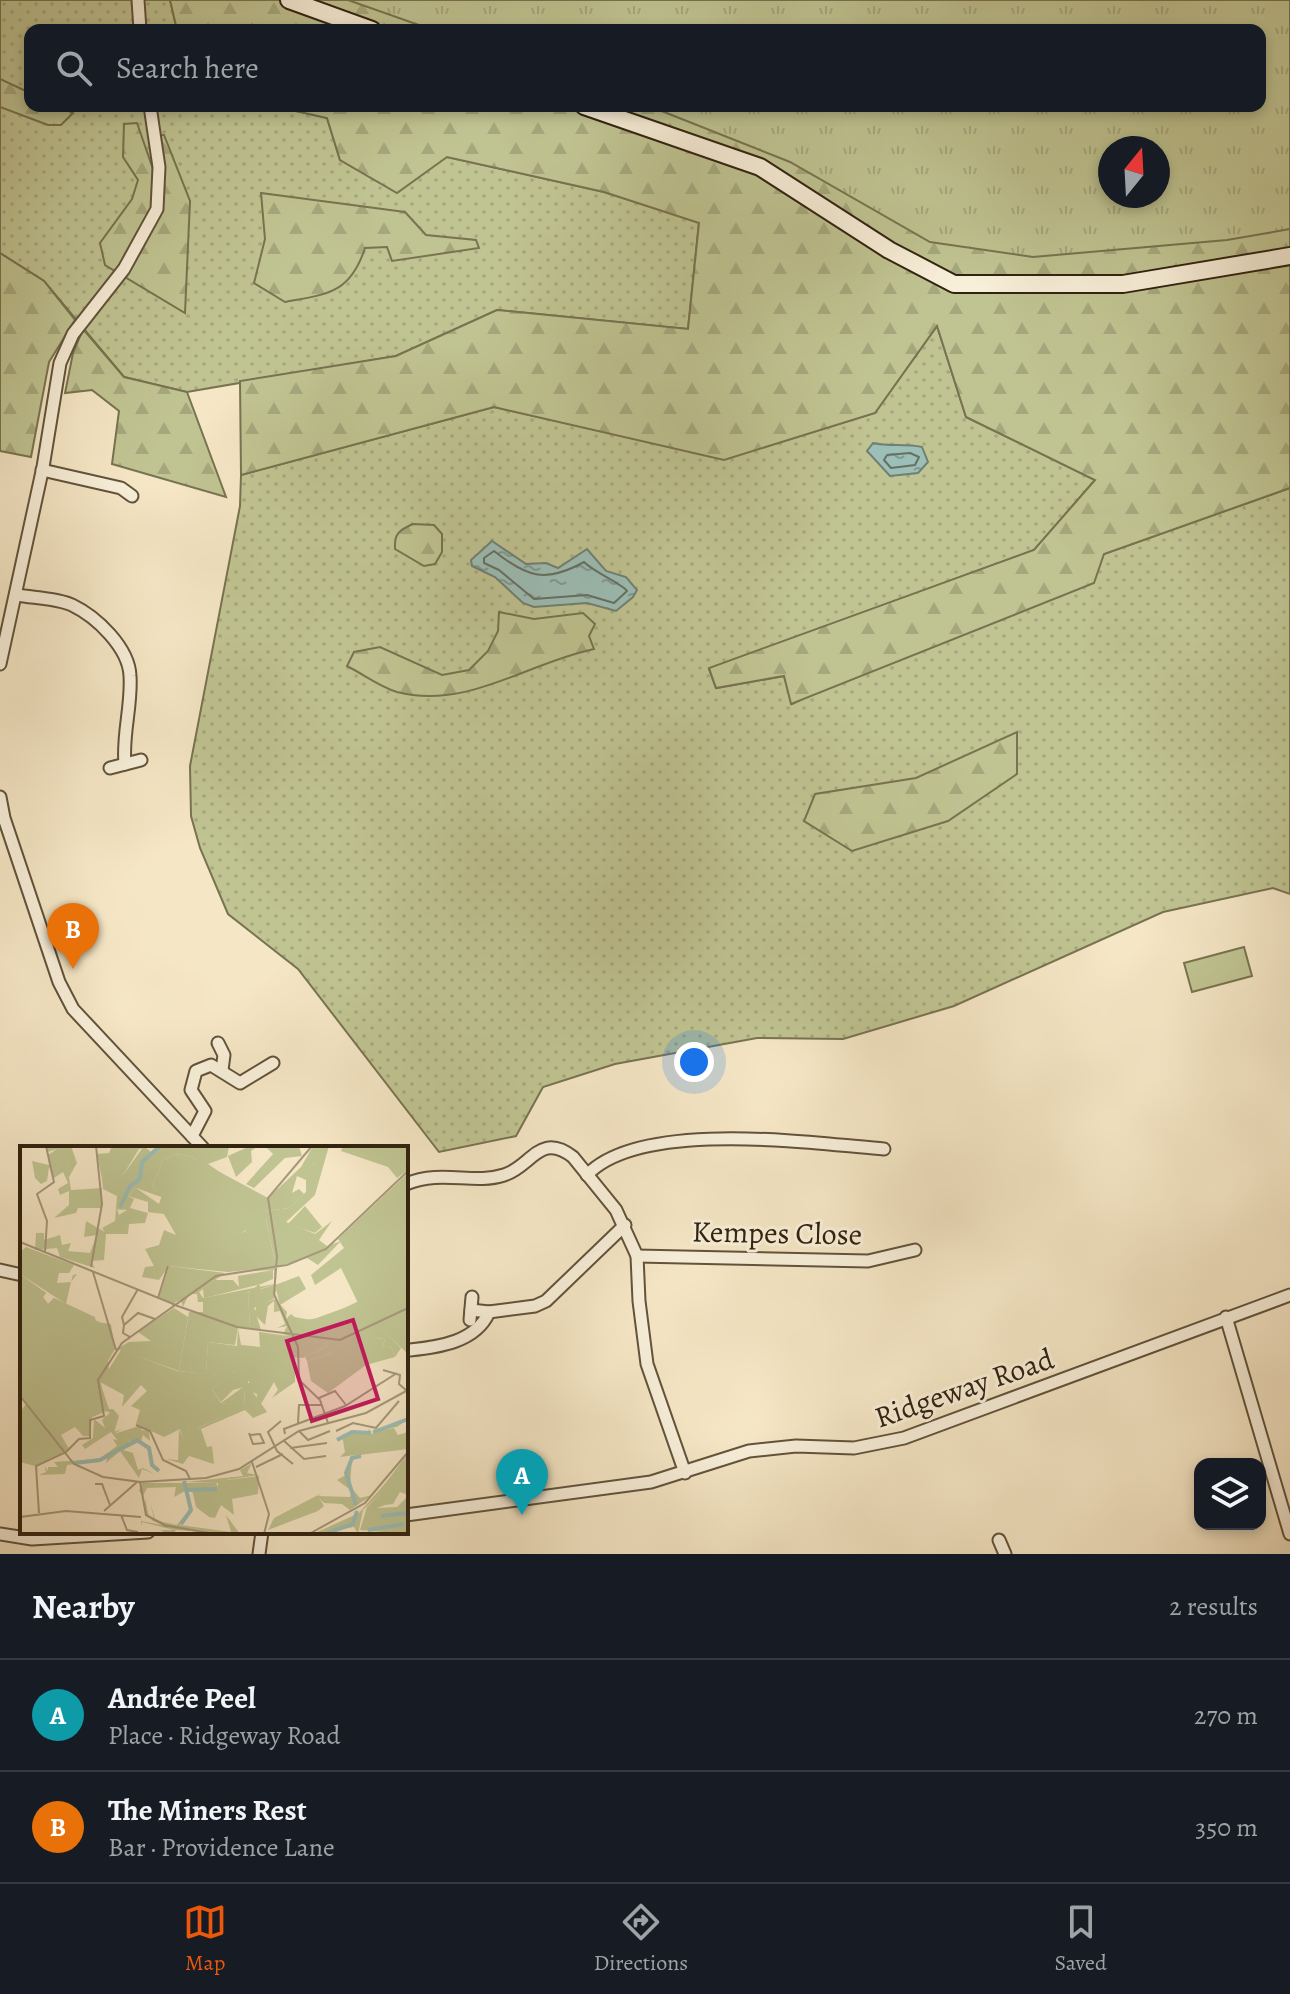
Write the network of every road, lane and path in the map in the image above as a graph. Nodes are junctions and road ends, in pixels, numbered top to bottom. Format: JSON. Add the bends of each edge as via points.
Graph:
{"nodes":[{"id":1,"x":138,"y":0,"type":"edge"},
{"id":2,"x":289,"y":0,"type":"edge"},
{"id":3,"x":140,"y":24,"type":"edge"},
{"id":4,"x":355,"y":24,"type":"edge"},
{"id":5,"x":151,"y":112,"type":"edge"},
{"id":6,"x":601,"y":112,"type":"edge"},
{"id":7,"x":1290,"y":256,"type":"edge"},
{"id":8,"x":42,"y":470,"type":"junction"},
{"id":9,"x":132,"y":496,"type":"dead end"},
{"id":10,"x":17,"y":595,"type":"junction"},
{"id":11,"x":0,"y":664,"type":"edge"},
{"id":12,"x":141,"y":760,"type":"dead end"},
{"id":13,"x":125,"y":764,"type":"junction"},
{"id":14,"x":110,"y":768,"type":"dead end"},
{"id":15,"x":0,"y":797,"type":"edge"},
{"id":16,"x":218,"y":1043,"type":"dead end"},
{"id":17,"x":248,"y":1060,"type":"dead end"},
{"id":18,"x":273,"y":1063,"type":"dead end"},
{"id":19,"x":222,"y":1070,"type":"junction"},
{"id":20,"x":256,"y":1073,"type":"junction"},
{"id":21,"x":192,"y":1136,"type":"junction"},
{"id":22,"x":201,"y":1146,"type":"edge"},
{"id":23,"x":884,"y":1149,"type":"dead end"},
{"id":24,"x":587,"y":1175,"type":"junction"},
{"id":25,"x":408,"y":1183,"type":"edge"},
{"id":26,"x":625,"y":1225,"type":"junction"},
{"id":27,"x":915,"y":1250,"type":"dead end"},
{"id":28,"x":637,"y":1256,"type":"junction"},
{"id":29,"x":0,"y":1270,"type":"edge"},
{"id":30,"x":20,"y":1275,"type":"edge"},
{"id":31,"x":1290,"y":1295,"type":"edge"},
{"id":32,"x":472,"y":1297,"type":"dead end"},
{"id":33,"x":489,"y":1312,"type":"junction"},
{"id":34,"x":1226,"y":1317,"type":"junction"},
{"id":35,"x":410,"y":1350,"type":"dead end"},
{"id":36,"x":685,"y":1473,"type":"junction"},
{"id":37,"x":408,"y":1515,"type":"edge"},
{"id":38,"x":0,"y":1534,"type":"edge"},
{"id":39,"x":115,"y":1534,"type":"edge"},
{"id":40,"x":262,"y":1534,"type":"edge"},
{"id":41,"x":1290,"y":1534,"type":"edge"},
{"id":42,"x":999,"y":1540,"type":"dead end"},
{"id":43,"x":259,"y":1554,"type":"edge"},
{"id":44,"x":1005,"y":1554,"type":"edge"}],
"edges":[{"from":1,"to":3,"type":"street"},
{"from":2,"to":4,"type":"main road"},
{"from":5,"to":8,"type":"street","via":[[159,167],[157,209],[124,269],[73,334],[60,363]]},
{"from":6,"to":7,"type":"main road","via":[[760,167],[889,250],[954,284],[1123,284]]},
{"from":8,"to":9,"type":"street","via":[[121,488]]},
{"from":8,"to":10,"type":"street"},
{"from":10,"to":11,"type":"street"},
{"from":10,"to":13,"type":"street","via":[[72,605],[122,651],[130,678]]},
{"from":12,"to":13,"type":"street"},
{"from":13,"to":14,"type":"street"},
{"from":15,"to":21,"type":"street","via":[[59,982],[73,1009]]},
{"from":16,"to":19,"type":"street","via":[[224,1055]]},
{"from":17,"to":20,"type":"street"},
{"from":18,"to":20,"type":"street"},
{"from":19,"to":20,"type":"street","via":[[240,1083]]},
{"from":19,"to":21,"type":"street","via":[[205,1066],[193,1075],[191,1090],[205,1111]]},
{"from":21,"to":22,"type":"street"},
{"from":23,"to":24,"type":"street","via":[[753,1137],[637,1147],[611,1156]]},
{"from":24,"to":25,"type":"street","via":[[566,1151],[549,1148],[503,1176],[433,1175]]},
{"from":24,"to":26,"type":"street"},
{"from":26,"to":28,"type":"street"},
{"from":26,"to":33,"type":"street","via":[[546,1301]]},
{"from":27,"to":28,"type":"street","name":"Kempes Close","via":[[868,1261]]},
{"from":28,"to":36,"type":"street","via":[[647,1364]]},
{"from":29,"to":30,"type":"street"},
{"from":31,"to":34,"type":"street","name":"Ridgeway Road"},
{"from":32,"to":33,"type":"street","via":[[471,1315]]},
{"from":33,"to":35,"type":"street","via":[[476,1331],[429,1354]]},
{"from":34,"to":36,"type":"street","name":"Ridgeway Road","via":[[904,1438],[854,1448],[749,1451]]},
{"from":34,"to":41,"type":"street"},
{"from":36,"to":37,"type":"street","name":"Ridgeway Road"},
{"from":38,"to":39,"type":"street","via":[[32,1539]]},
{"from":40,"to":43,"type":"street"},
{"from":42,"to":44,"type":"street"}]}
